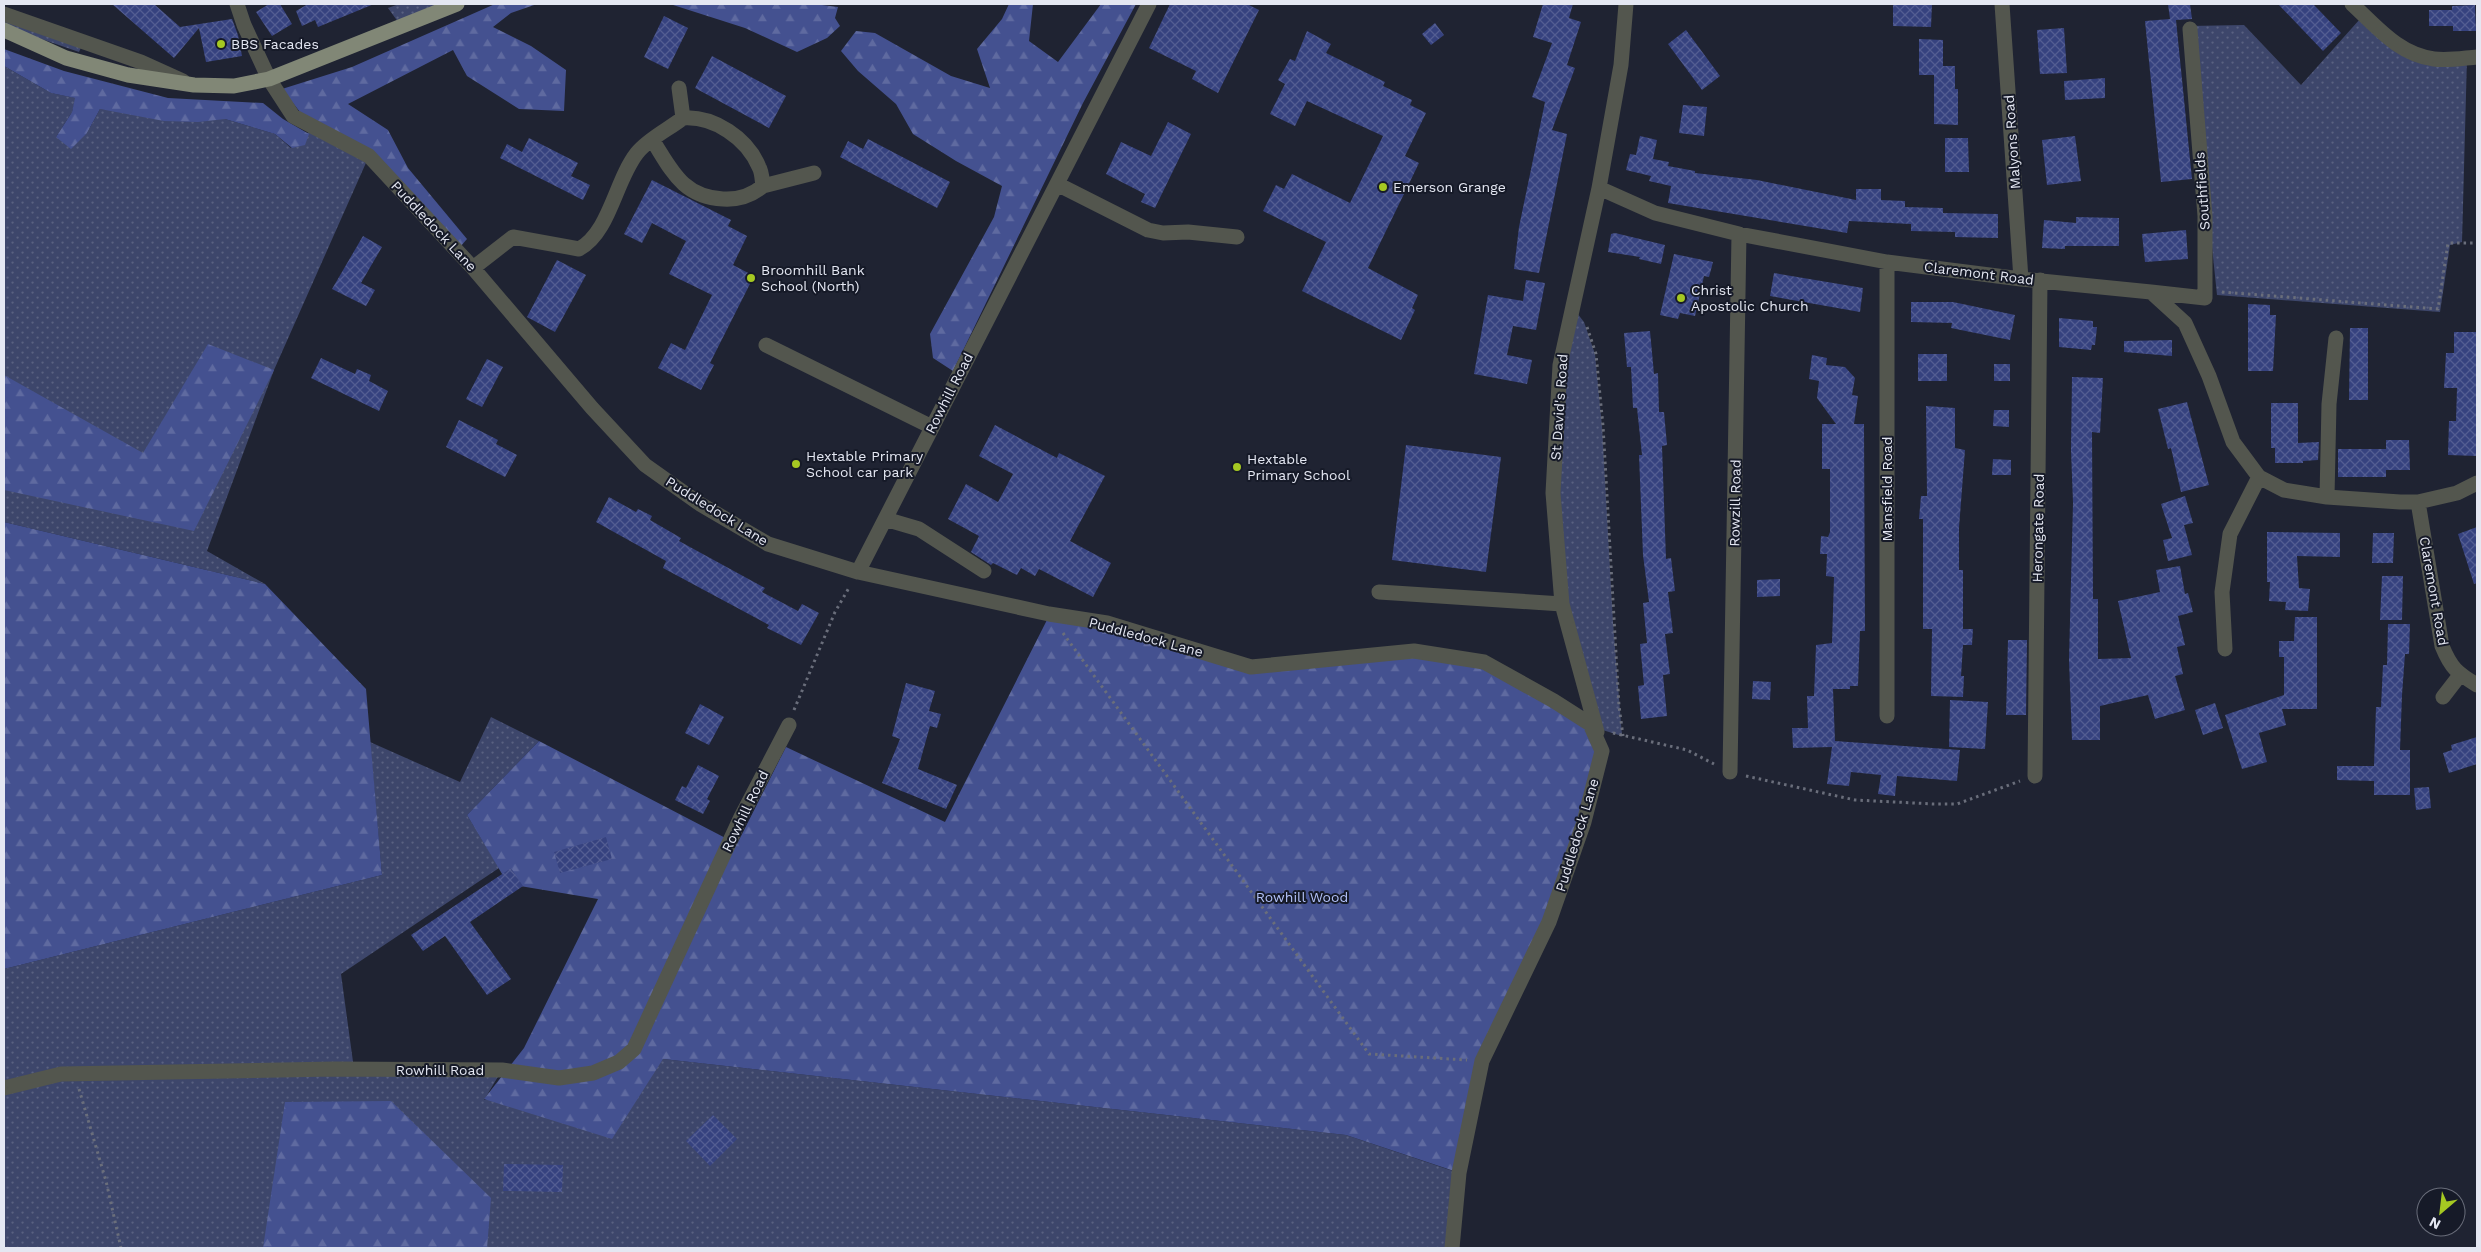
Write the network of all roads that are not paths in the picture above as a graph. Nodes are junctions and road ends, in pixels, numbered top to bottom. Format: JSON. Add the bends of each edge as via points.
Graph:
{"nodes":[{"id":1,"x":237,"y":4,"type":"edge"},
{"id":2,"x":456,"y":4,"type":"edge"},
{"id":3,"x":1149,"y":4,"type":"edge"},
{"id":4,"x":1626,"y":4,"type":"edge"},
{"id":5,"x":2002,"y":4,"type":"edge"},
{"id":6,"x":2352,"y":4,"type":"edge"},
{"id":7,"x":4,"y":14,"type":"edge"},
{"id":8,"x":2190,"y":29,"type":"dead end"},
{"id":9,"x":4,"y":30,"type":"edge"},
{"id":10,"x":2477,"y":57,"type":"edge"},
{"id":11,"x":269,"y":79,"type":"junction"},
{"id":12,"x":194,"y":85,"type":"junction"},
{"id":13,"x":679,"y":88,"type":"dead end"},
{"id":14,"x":683,"y":118,"type":"junction"},
{"id":15,"x":653,"y":140,"type":"junction"},
{"id":16,"x":814,"y":173,"type":"dead end"},
{"id":17,"x":1057,"y":184,"type":"junction"},
{"id":18,"x":763,"y":186,"type":"junction"},
{"id":19,"x":1599,"y":188,"type":"junction"},
{"id":20,"x":1739,"y":234,"type":"junction"},
{"id":21,"x":1237,"y":237,"type":"dead end"},
{"id":22,"x":1887,"y":262,"type":"junction"},
{"id":23,"x":473,"y":268,"type":"junction"},
{"id":24,"x":2021,"y":279,"type":"junction"},
{"id":25,"x":2040,"y":280,"type":"junction"},
{"id":26,"x":2151,"y":292,"type":"junction"},
{"id":27,"x":2336,"y":338,"type":"dead end"},
{"id":28,"x":766,"y":345,"type":"dead end"},
{"id":29,"x":932,"y":427,"type":"junction"},
{"id":30,"x":2259,"y":477,"type":"junction"},
{"id":31,"x":2477,"y":483,"type":"edge"},
{"id":32,"x":2326,"y":497,"type":"junction"},
{"id":33,"x":2418,"y":502,"type":"junction"},
{"id":34,"x":885,"y":519,"type":"junction"},
{"id":35,"x":984,"y":571,"type":"dead end"},
{"id":36,"x":858,"y":572,"type":"junction"},
{"id":37,"x":1379,"y":592,"type":"dead end"},
{"id":38,"x":1562,"y":604,"type":"junction"},
{"id":39,"x":2225,"y":649,"type":"dead end"},
{"id":40,"x":2460,"y":675,"type":"junction"},
{"id":41,"x":2477,"y":684,"type":"edge"},
{"id":42,"x":2443,"y":697,"type":"dead end"},
{"id":43,"x":1887,"y":716,"type":"dead end"},
{"id":44,"x":789,"y":725,"type":"road end"},
{"id":45,"x":1602,"y":751,"type":"junction"},
{"id":46,"x":1730,"y":772,"type":"road end"},
{"id":47,"x":2035,"y":776,"type":"road end"},
{"id":48,"x":4,"y":1088,"type":"edge"},
{"id":49,"x":1452,"y":1248,"type":"edge"}],
"edges":[{"from":1,"to":11,"type":"street","name":"Puddledock Lane"},
{"from":2,"to":11,"type":"main road"},
{"from":3,"to":17,"type":"street","name":"Rowhill Road"},
{"from":4,"to":19,"type":"street","name":"St David's Road","via":[[1621,65]]},
{"from":5,"to":24,"type":"street","name":"Malyons Road"},
{"from":6,"to":10,"type":"street","via":[[2377,30],[2404,50],[2435,59]]},
{"from":7,"to":12,"type":"street","via":[[141,62]]},
{"from":8,"to":26,"type":"street","name":"Southfields","via":[[2205,216],[2205,298]]},
{"from":9,"to":12,"type":"main road","via":[[66,58],[128,75]]},
{"from":11,"to":12,"type":"main road","via":[[234,86]]},
{"from":11,"to":23,"type":"street","name":"Puddledock Lane","via":[[293,116],[369,156]]},
{"from":13,"to":14,"type":"street"},
{"from":14,"to":15,"type":"street"},
{"from":14,"to":18,"type":"street","via":[[698,117],[715,122],[733,134],[759,167]]},
{"from":15,"to":18,"type":"street","via":[[688,189],[706,198],[751,196]]},
{"from":15,"to":23,"type":"street","via":[[637,152],[590,243],[580,249],[512,237]]},
{"from":16,"to":18,"type":"street"},
{"from":17,"to":21,"type":"street","via":[[1148,230]]},
{"from":17,"to":29,"type":"street","name":"Rowhill Road"},
{"from":19,"to":20,"type":"street","name":"Claremont Road","via":[[1655,214]]},
{"from":19,"to":38,"type":"street","name":"St David's Road","via":[[1560,364],[1553,493]]},
{"from":20,"to":22,"type":"street","name":"Claremont Road"},
{"from":20,"to":46,"type":"street","name":"Rowzill Road"},
{"from":22,"to":24,"type":"street","name":"Claremont Road"},
{"from":22,"to":43,"type":"street","name":"Mansfield Road"},
{"from":23,"to":36,"type":"street","name":"Puddledock Lane","via":[[645,465],[700,504],[768,544]]},
{"from":24,"to":25,"type":"street","name":"Claremont Road"},
{"from":25,"to":26,"type":"street","name":"Claremont Road"},
{"from":25,"to":47,"type":"street","name":"Herongate Road"},
{"from":26,"to":30,"type":"street","via":[[2184,323],[2209,376],[2234,442]]},
{"from":27,"to":32,"type":"street","via":[[2329,404]]},
{"from":28,"to":29,"type":"street"},
{"from":29,"to":34,"type":"street","name":"Rowhill Road"},
{"from":30,"to":32,"type":"street","via":[[2284,490]]},
{"from":30,"to":39,"type":"street","via":[[2230,534],[2222,592]]},
{"from":31,"to":33,"type":"street","via":[[2457,493]]},
{"from":32,"to":33,"type":"street"},
{"from":33,"to":40,"type":"street","name":"Claremont Road","via":[[2442,646],[2450,665]]},
{"from":34,"to":35,"type":"street","via":[[919,529]]},
{"from":34,"to":36,"type":"street","name":"Rowhill Road"},
{"from":36,"to":45,"type":"street","name":"Puddledock Lane","via":[[1049,614],[1107,623],[1251,667],[1414,651],[1484,662],[1590,724]]},
{"from":37,"to":38,"type":"street"},
{"from":38,"to":45,"type":"street","name":"St David's Road"},
{"from":40,"to":41,"type":"street","name":"Claremont Road"},
{"from":40,"to":42,"type":"street"},
{"from":44,"to":48,"type":"street","name":"Rowhill Road","via":[[741,817],[634,1049],[619,1062],[593,1073],[559,1078],[502,1070],[335,1069],[61,1074]]},
{"from":45,"to":49,"type":"street","name":"Puddledock Lane","via":[[1584,822],[1549,922],[1482,1061],[1459,1173]]}]}
